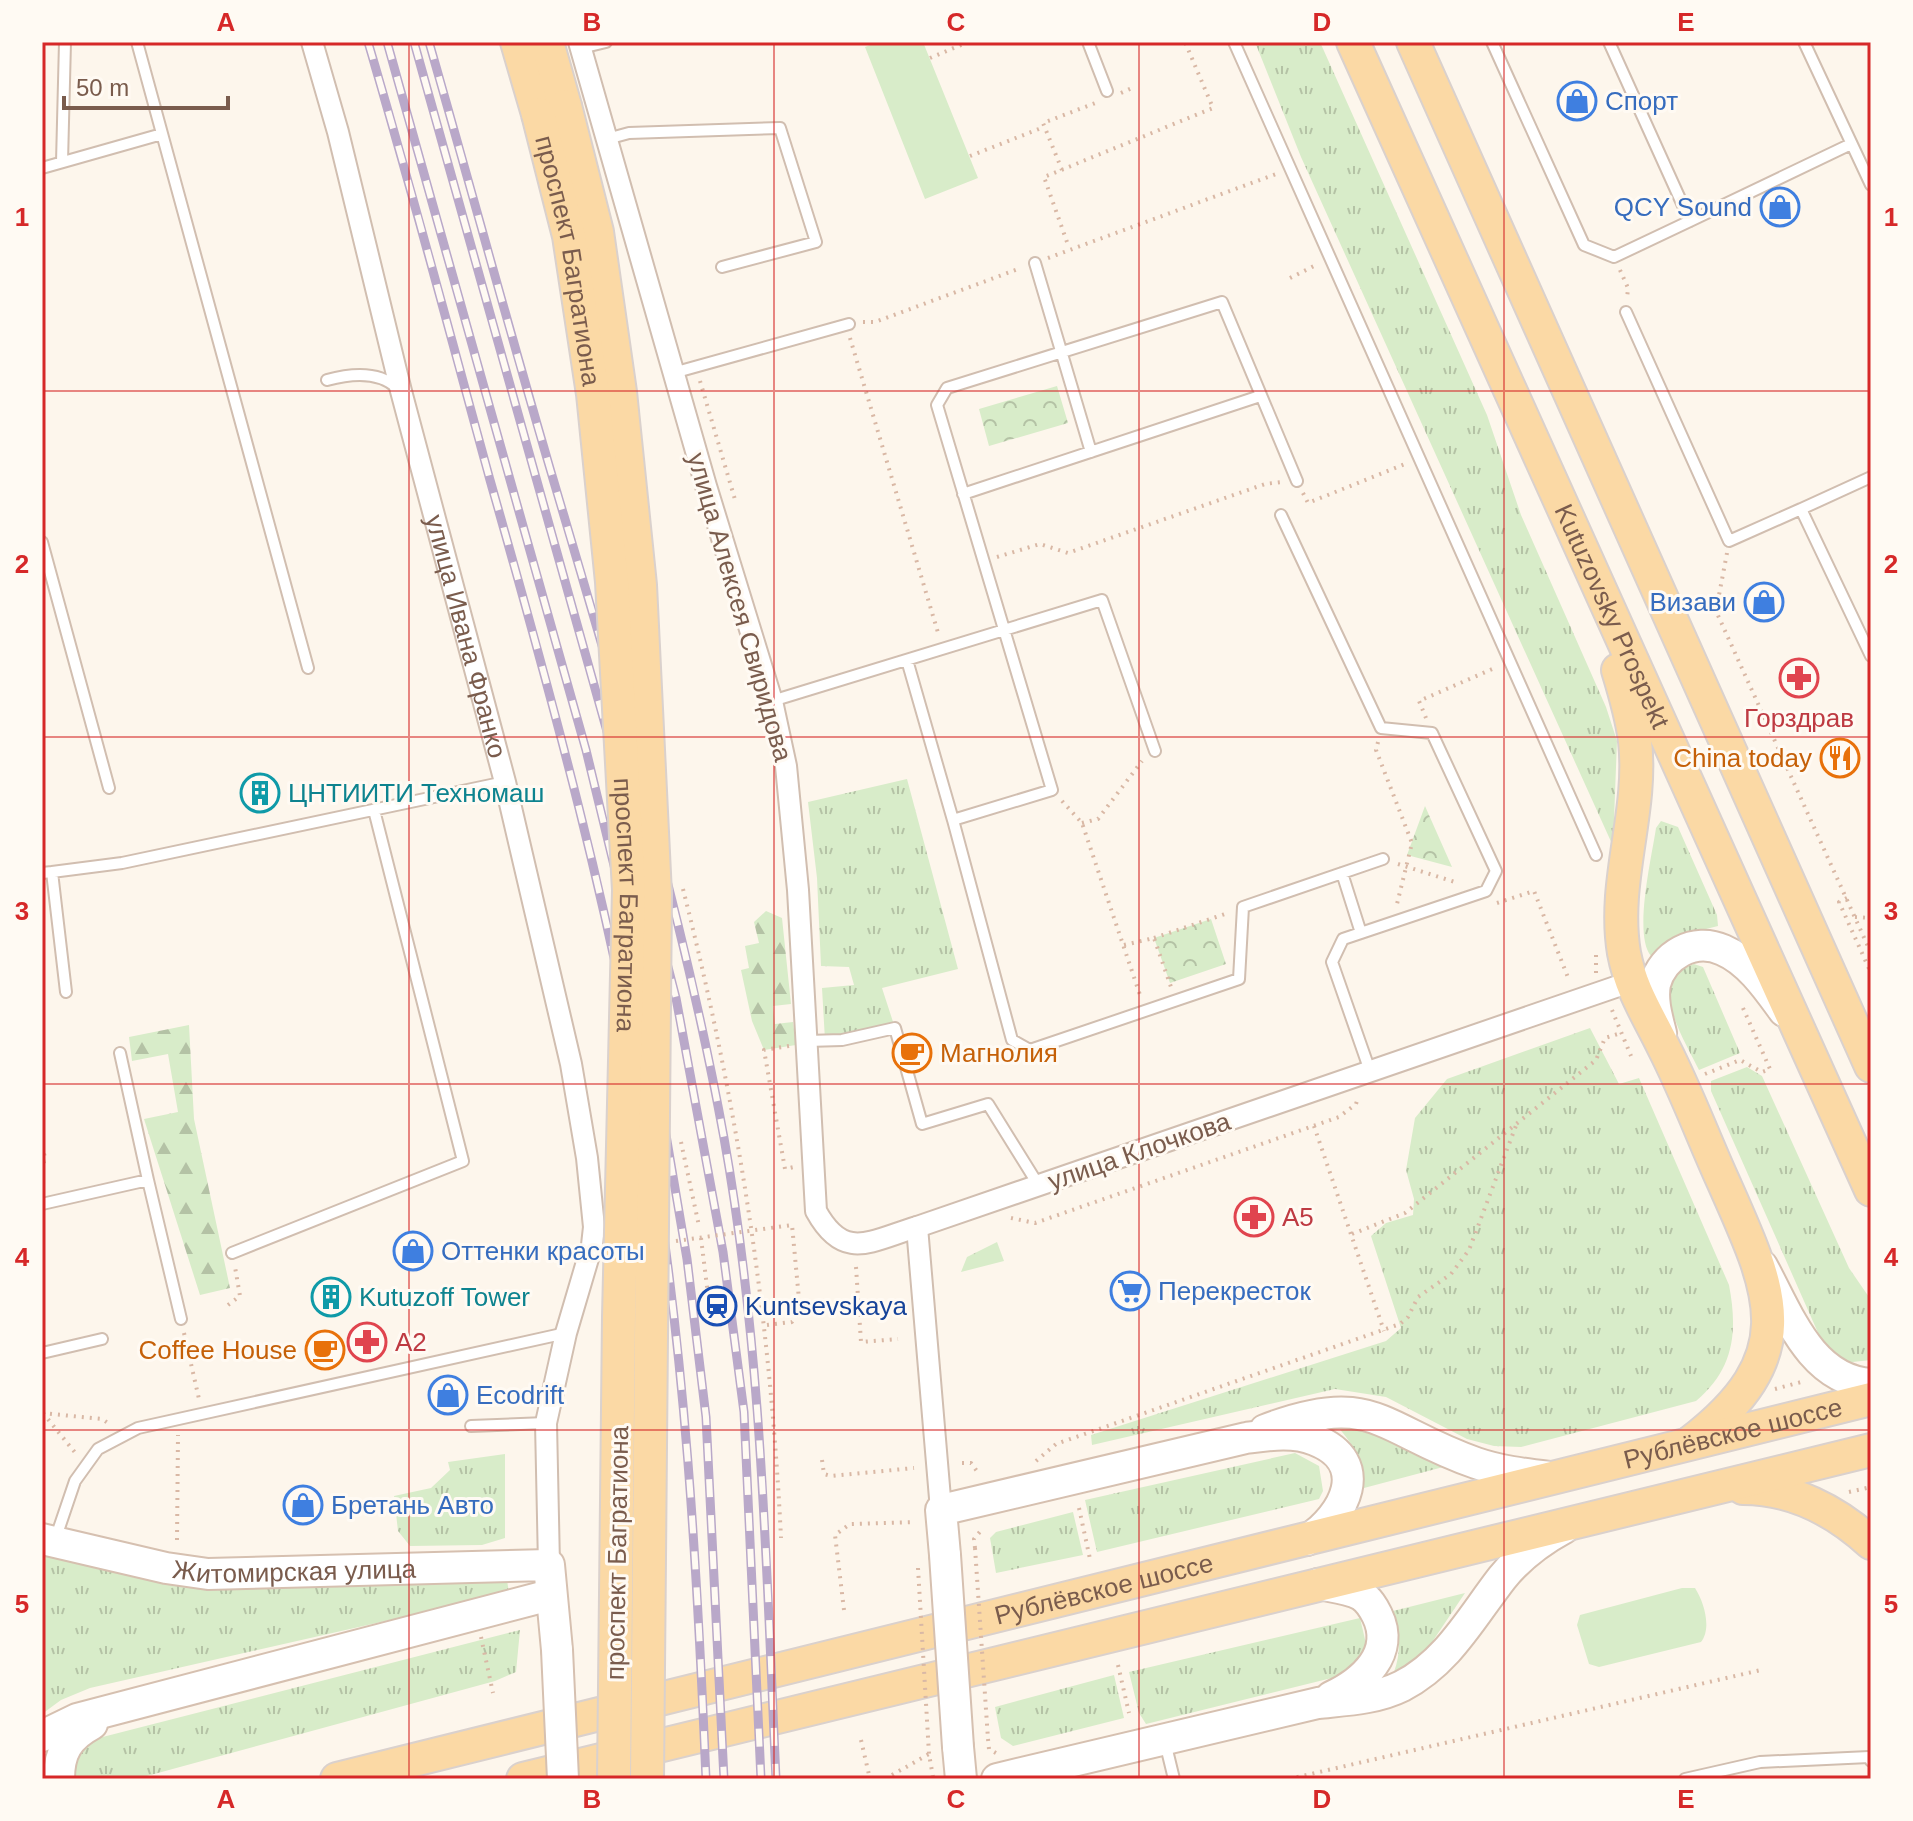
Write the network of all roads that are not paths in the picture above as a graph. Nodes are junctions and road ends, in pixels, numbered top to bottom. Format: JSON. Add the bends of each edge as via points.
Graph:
{"nodes":[{"id":1,"x":65,"y":42,"type":"edge"},
{"id":2,"x":137,"y":42,"type":"edge"},
{"id":3,"x":312,"y":42,"type":"edge"},
{"id":4,"x":517,"y":42,"type":"edge"},
{"id":5,"x":547,"y":42,"type":"edge"},
{"id":6,"x":606,"y":42,"type":"edge"},
{"id":7,"x":1088,"y":42,"type":"edge"},
{"id":8,"x":1234,"y":42,"type":"edge"},
{"id":9,"x":1353,"y":42,"type":"edge"},
{"id":10,"x":1413,"y":42,"type":"edge"},
{"id":11,"x":1492,"y":42,"type":"edge"},
{"id":12,"x":1609,"y":42,"type":"edge"},
{"id":13,"x":1804,"y":42,"type":"edge"},
{"id":14,"x":580,"y":45,"type":"edge"},
{"id":15,"x":1109,"y":95,"type":"road end"},
{"id":16,"x":552,"y":110,"type":"junction"},
{"id":17,"x":162,"y":134,"type":"junction"},
{"id":18,"x":607,"y":139,"type":"junction"},
{"id":19,"x":1851,"y":144,"type":"junction"},
{"id":20,"x":62,"y":162,"type":"junction"},
{"id":21,"x":42,"y":168,"type":"edge"},
{"id":22,"x":1871,"y":185,"type":"edge"},
{"id":23,"x":1690,"y":221,"type":"junction"},
{"id":24,"x":1035,"y":263,"type":"road end"},
{"id":25,"x":722,"y":267,"type":"dead end"},
{"id":26,"x":1626,"y":312,"type":"road end"},
{"id":27,"x":848,"y":325,"type":"road end"},
{"id":28,"x":1062,"y":354,"type":"junction"},
{"id":29,"x":673,"y":373,"type":"junction"},
{"id":30,"x":327,"y":380,"type":"dead end"},
{"id":31,"x":401,"y":391,"type":"junction"},
{"id":32,"x":1260,"y":396,"type":"junction"},
{"id":33,"x":1091,"y":452,"type":"junction"},
{"id":34,"x":1871,"y":477,"type":"edge"},
{"id":35,"x":1297,"y":481,"type":"road end"},
{"id":36,"x":963,"y":494,"type":"junction"},
{"id":37,"x":1801,"y":509,"type":"junction"},
{"id":38,"x":1281,"y":515,"type":"dead end"},
{"id":39,"x":42,"y":542,"type":"edge"},
{"id":40,"x":1586,"y":564,"type":"junction"},
{"id":41,"x":1004,"y":631,"type":"junction"},
{"id":42,"x":1871,"y":656,"type":"edge"},
{"id":43,"x":907,"y":660,"type":"junction"},
{"id":44,"x":308,"y":668,"type":"dead end"},
{"id":45,"x":772,"y":701,"type":"junction"},
{"id":46,"x":1155,"y":751,"type":"road end"},
{"id":47,"x":505,"y":782,"type":"junction"},
{"id":48,"x":109,"y":788,"type":"dead end"},
{"id":49,"x":374,"y":810,"type":"junction"},
{"id":50,"x":953,"y":820,"type":"junction"},
{"id":51,"x":1596,"y":855,"type":"dead end"},
{"id":52,"x":1383,"y":859,"type":"road end"},
{"id":53,"x":47,"y":872,"type":"edge"},
{"id":54,"x":1342,"y":873,"type":"junction"},
{"id":55,"x":1361,"y":933,"type":"junction"},
{"id":56,"x":66,"y":992,"type":"dead end"},
{"id":57,"x":1620,"y":994,"type":"junction"},
{"id":58,"x":1799,"y":1033,"type":"junction"},
{"id":59,"x":802,"y":1043,"type":"junction"},
{"id":60,"x":1864,"y":1043,"type":"edge"},
{"id":61,"x":1664,"y":1047,"type":"junction"},
{"id":62,"x":120,"y":1053,"type":"dead end"},
{"id":63,"x":1871,"y":1066,"type":"edge"},
{"id":64,"x":1365,"y":1080,"type":"junction"},
{"id":65,"x":148,"y":1180,"type":"junction"},
{"id":66,"x":1039,"y":1186,"type":"junction"},
{"id":67,"x":1871,"y":1190,"type":"edge"},
{"id":68,"x":42,"y":1204,"type":"edge"},
{"id":69,"x":917,"y":1227,"type":"junction"},
{"id":70,"x":232,"y":1253,"type":"road end"},
{"id":71,"x":1757,"y":1256,"type":"junction"},
{"id":72,"x":181,"y":1319,"type":"road end"},
{"id":73,"x":566,"y":1333,"type":"junction"},
{"id":74,"x":102,"y":1339,"type":"dead end"},
{"id":75,"x":42,"y":1353,"type":"edge"},
{"id":76,"x":1871,"y":1384,"type":"edge"},
{"id":77,"x":1871,"y":1399,"type":"edge"},
{"id":78,"x":546,"y":1423,"type":"junction"},
{"id":79,"x":471,"y":1426,"type":"dead end"},
{"id":80,"x":1246,"y":1438,"type":"junction"},
{"id":81,"x":1682,"y":1449,"type":"junction"},
{"id":82,"x":1871,"y":1450,"type":"edge"},
{"id":83,"x":1559,"y":1478,"type":"junction"},
{"id":84,"x":1716,"y":1488,"type":"junction"},
{"id":85,"x":941,"y":1510,"type":"junction"},
{"id":86,"x":1572,"y":1523,"type":"junction"},
{"id":87,"x":48,"y":1541,"type":"edge"},
{"id":88,"x":1305,"y":1541,"type":"junction"},
{"id":89,"x":1871,"y":1543,"type":"edge"},
{"id":90,"x":550,"y":1580,"type":"junction"},
{"id":91,"x":1318,"y":1584,"type":"junction"},
{"id":92,"x":1318,"y":1703,"type":"junction"},
{"id":93,"x":115,"y":1712,"type":"junction"},
{"id":94,"x":42,"y":1736,"type":"edge"},
{"id":95,"x":1164,"y":1739,"type":"junction"},
{"id":96,"x":1871,"y":1761,"type":"edge"},
{"id":97,"x":997,"y":1766,"type":"edge"},
{"id":98,"x":59,"y":1779,"type":"edge"},
{"id":99,"x":337,"y":1779,"type":"edge"},
{"id":100,"x":523,"y":1779,"type":"edge"},
{"id":101,"x":563,"y":1779,"type":"edge"},
{"id":102,"x":614,"y":1779,"type":"edge"},
{"id":103,"x":647,"y":1779,"type":"edge"},
{"id":104,"x":961,"y":1779,"type":"edge"},
{"id":105,"x":1174,"y":1779,"type":"edge"},
{"id":106,"x":1685,"y":1779,"type":"edge"}],
"edges":[{"from":1,"to":20,"type":"lane"},
{"from":2,"to":17,"type":"lane"},
{"from":3,"to":31,"type":"street","name":"улица Ивана Франко"},
{"from":4,"to":16,"type":"main road","name":"проспект Багратиона"},
{"from":5,"to":16,"type":"main road","name":"проспект Багратиона"},
{"from":6,"to":14,"type":"lane"},
{"from":7,"to":15,"type":"lane"},
{"from":8,"to":51,"type":"lane"},
{"from":9,"to":40,"type":"main road","name":"Kutuzovsky Prospekt"},
{"from":10,"to":60,"type":"main road","name":"Kutuzovsky Prospekt"},
{"from":11,"to":23,"type":"lane","via":[[1584,245],[1614,257]]},
{"from":12,"to":23,"type":"lane"},
{"from":13,"to":19,"type":"lane"},
{"from":14,"to":18,"type":"street","name":"улица Алексея Свиридова"},
{"from":16,"to":102,"type":"main road","name":"проспект Багратиона","bridge":true,"via":[[593,394],[612,582],[629,890]]},
{"from":16,"to":103,"type":"main road","name":"проспект Багратиона","bridge":true,"via":[[597,232],[640,585],[655,894]]},
{"from":17,"to":20,"type":"lane"},
{"from":17,"to":44,"type":"lane"},
{"from":18,"to":25,"type":"lane","via":[[629,133],[780,128],[816,242]]},
{"from":18,"to":29,"type":"street","name":"улица Алексея Свиридова"},
{"from":19,"to":22,"type":"lane"},
{"from":19,"to":23,"type":"lane"},
{"from":20,"to":21,"type":"lane"},
{"from":24,"to":28,"type":"lane"},
{"from":26,"to":37,"type":"lane","via":[[1729,541]]},
{"from":27,"to":29,"type":"lane"},
{"from":28,"to":32,"type":"lane","via":[[1222,302]]},
{"from":28,"to":33,"type":"lane"},
{"from":28,"to":36,"type":"lane","via":[[947,388],[937,405]]},
{"from":29,"to":45,"type":"street","name":"улица Алексея Свиридова"},
{"from":30,"to":31,"type":"lane","via":[[350,374],[377,378]]},
{"from":31,"to":47,"type":"street","name":"улица Ивана Франко"},
{"from":32,"to":33,"type":"lane"},
{"from":32,"to":35,"type":"lane"},
{"from":33,"to":36,"type":"lane"},
{"from":34,"to":37,"type":"lane"},
{"from":36,"to":41,"type":"lane"},
{"from":37,"to":42,"type":"lane"},
{"from":38,"to":55,"type":"lane","via":[[1381,728],[1432,733],[1496,871],[1486,891]]},
{"from":39,"to":48,"type":"lane"},
{"from":40,"to":57,"type":"main road","via":[[1635,743],[1622,882]]},
{"from":40,"to":58,"type":"main road","name":"Kutuzovsky Prospekt"},
{"from":41,"to":43,"type":"lane"},
{"from":41,"to":46,"type":"lane","via":[[1102,600]]},
{"from":41,"to":50,"type":"lane","via":[[1052,790]]},
{"from":43,"to":45,"type":"lane"},
{"from":43,"to":50,"type":"lane"},
{"from":45,"to":59,"type":"street","name":"улица Алексея Свиридова","via":[[795,838]]},
{"from":47,"to":49,"type":"lane"},
{"from":47,"to":73,"type":"street","name":"улица Ивана Франко","via":[[571,1064],[587,1158],[592,1245]]},
{"from":49,"to":53,"type":"lane","via":[[122,863]]},
{"from":49,"to":70,"type":"lane","via":[[463,1161]]},
{"from":50,"to":54,"type":"lane","via":[[1012,1040],[1030,1050],[1239,979],[1243,907]]},
{"from":52,"to":54,"type":"lane"},
{"from":53,"to":56,"type":"lane"},
{"from":54,"to":55,"type":"lane"},
{"from":55,"to":64,"type":"lane","via":[[1343,939],[1332,962]]},
{"from":57,"to":61,"type":"main road"},
{"from":57,"to":64,"type":"street","name":"улица Клочкова"},
{"from":58,"to":61,"type":"street","via":[[1765,985],[1738,959],[1721,949],[1698,946],[1681,950],[1666,963],[1656,983],[1654,1001]]},
{"from":58,"to":67,"type":"main road","name":"Kutuzovsky Prospekt"},
{"from":59,"to":66,"type":"lane","via":[[895,1028],[922,1124],[988,1104]]},
{"from":59,"to":69,"type":"street","name":"улица Алексея Свиридова","via":[[816,1211],[828,1233],[858,1244]]},
{"from":60,"to":63,"type":"main road","name":"Kutuzovsky Prospekt"},
{"from":61,"to":71,"type":"main road"},
{"from":62,"to":65,"type":"lane"},
{"from":64,"to":66,"type":"street","name":"улица Клочкова"},
{"from":65,"to":68,"type":"lane"},
{"from":65,"to":72,"type":"lane"},
{"from":66,"to":69,"type":"street","name":"улица Клочкова"},
{"from":69,"to":85,"type":"street"},
{"from":71,"to":76,"type":"street","via":[[1815,1357],[1840,1378]]},
{"from":71,"to":81,"type":"main road","via":[[1770,1312],[1761,1362],[1718,1421]]},
{"from":73,"to":78,"type":"street","name":"улица Ивана Франко"},
{"from":73,"to":87,"type":"lane","via":[[500,1340],[138,1428],[98,1449],[75,1481]]},
{"from":74,"to":75,"type":"lane"},
{"from":77,"to":81,"type":"main road","name":"Рублёвское шоссе"},
{"from":78,"to":79,"type":"lane"},
{"from":78,"to":90,"type":"street","name":"улица Ивана Франко"},
{"from":80,"to":83,"type":"street","via":[[1305,1414],[1352,1411],[1476,1463]]},
{"from":80,"to":85,"type":"street"},
{"from":80,"to":88,"type":"street","via":[[1277,1434],[1312,1439],[1337,1455],[1345,1468],[1346,1498],[1338,1515]]},
{"from":81,"to":83,"type":"main road","name":"Рублёвское шоссе"},
{"from":82,"to":84,"type":"main road","name":"Рублёвское шоссе"},
{"from":83,"to":88,"type":"main road","name":"Рублёвское шоссе"},
{"from":84,"to":86,"type":"main road","name":"Рублёвское шоссе"},
{"from":84,"to":89,"type":"main road","via":[[1754,1488],[1813,1503]]},
{"from":85,"to":104,"type":"street","bridge":true,"via":[[931,1558],[944,1750]]},
{"from":86,"to":91,"type":"main road","name":"Рублёвское шоссе"},
{"from":86,"to":92,"type":"street","via":[[1523,1555],[1429,1670],[1370,1697]]},
{"from":87,"to":90,"type":"street","name":"Житомирская улица","via":[[208,1574]]},
{"from":88,"to":99,"type":"main road","name":"Рублёвское шоссе"},
{"from":90,"to":93,"type":"street"},
{"from":90,"to":101,"type":"street","name":"улица Ивана Франко","bridge":true},
{"from":91,"to":92,"type":"street","via":[[1351,1592],[1372,1605],[1382,1624],[1383,1641],[1367,1673]]},
{"from":91,"to":100,"type":"main road","name":"Рублёвское шоссе"},
{"from":92,"to":95,"type":"street"},
{"from":93,"to":94,"type":"street","via":[[77,1719]]},
{"from":93,"to":98,"type":"street","via":[[76,1733],[64,1746]]},
{"from":95,"to":97,"type":"street"},
{"from":95,"to":105,"type":"lane"},
{"from":96,"to":106,"type":"lane","via":[[1869,1757],[1760,1762]]}]}
